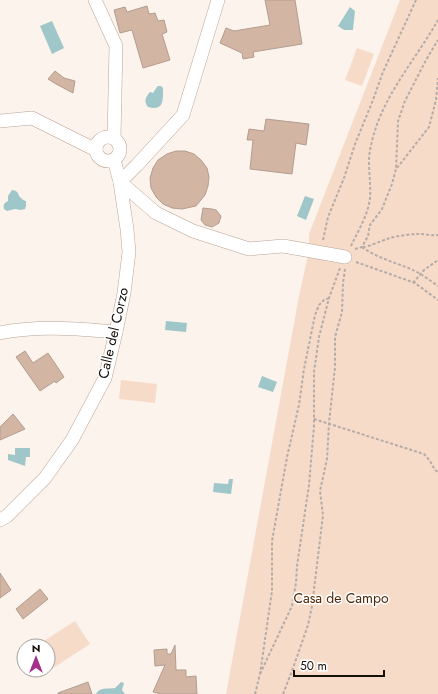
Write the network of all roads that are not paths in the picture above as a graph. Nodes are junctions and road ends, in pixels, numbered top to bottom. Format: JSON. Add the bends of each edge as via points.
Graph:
{"nodes":[{"id":1,"x":96,"y":0,"type":"edge"},
{"id":2,"x":218,"y":0,"type":"edge"},
{"id":3,"x":0,"y":121,"type":"edge"},
{"id":4,"x":114,"y":138,"type":"junction"},
{"id":5,"x":96,"y":150,"type":"junction"},
{"id":6,"x":114,"y":160,"type":"junction"},
{"id":7,"x":120,"y":182,"type":"junction"},
{"id":8,"x":346,"y":258,"type":"road end"},
{"id":9,"x":116,"y":332,"type":"junction"},
{"id":10,"x":0,"y":333,"type":"edge"},
{"id":11,"x":0,"y":520,"type":"edge"}],
"edges":[{"from":1,"to":4,"type":"street","via":[[116,46]]},
{"from":2,"to":7,"type":"street","via":[[183,114]]},
{"from":3,"to":5,"type":"street","via":[[32,118]]},
{"from":4,"to":5,"type":"street","via":[[102,139]]},
{"from":4,"to":6,"type":"street","via":[[120,147],[119,154]]},
{"from":5,"to":6,"type":"street","via":[[102,160]]},
{"from":6,"to":7,"type":"street","name":"Calle del Corzo"},
{"from":7,"to":8,"type":"street","via":[[156,213],[193,231],[249,249],[283,246]]},
{"from":7,"to":9,"type":"street","name":"Calle del Corzo","via":[[129,252]]},
{"from":9,"to":10,"type":"street","via":[[61,328]]},
{"from":9,"to":11,"type":"street","name":"Calle del Corzo","via":[[105,378],[72,440],[45,478]]}]}
